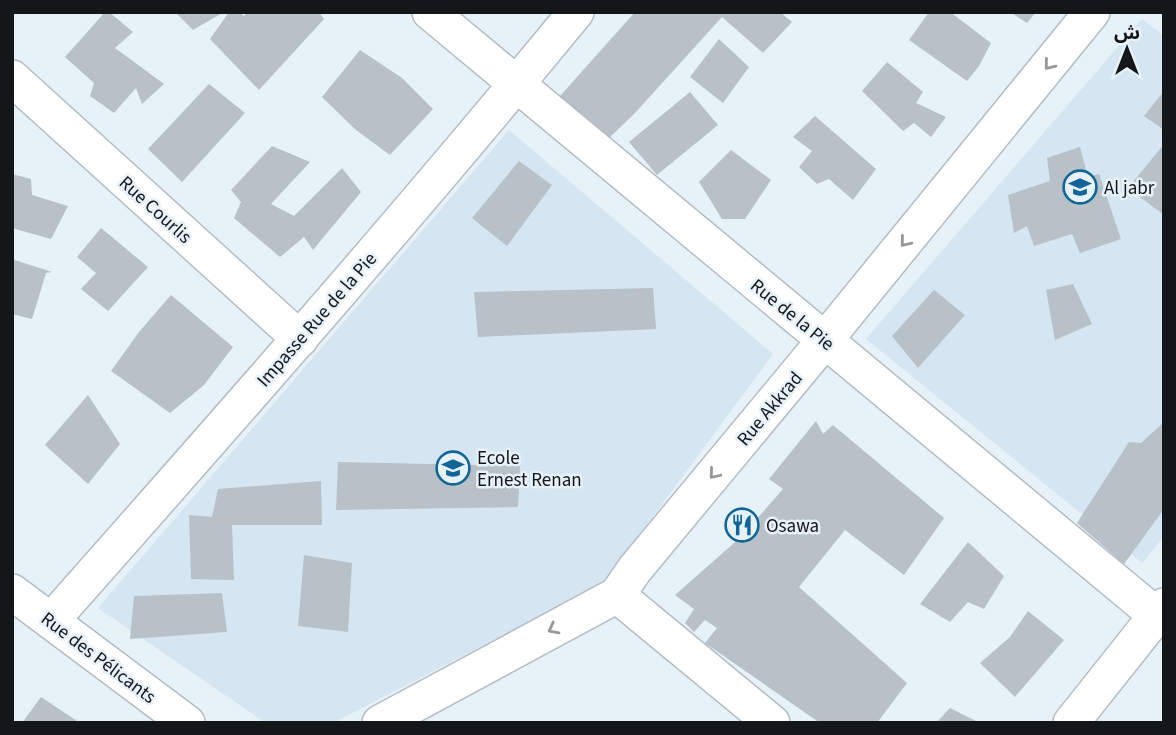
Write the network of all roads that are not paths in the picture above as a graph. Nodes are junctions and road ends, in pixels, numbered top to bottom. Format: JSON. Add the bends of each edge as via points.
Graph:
{"nodes":[{"id":1,"x":429,"y":12,"type":"edge"},
{"id":2,"x":576,"y":12,"type":"edge"},
{"id":3,"x":1092,"y":12,"type":"edge"},
{"id":4,"x":12,"y":78,"type":"edge"},
{"id":5,"x":517,"y":85,"type":"junction"},
{"id":6,"x":300,"y":339,"type":"junction"},
{"id":7,"x":825,"y":341,"type":"junction"},
{"id":8,"x":12,"y":592,"type":"edge"},
{"id":9,"x":617,"y":594,"type":"junction"},
{"id":10,"x":1160,"y":611,"type":"edge"},
{"id":11,"x":51,"y":621,"type":"junction"},
{"id":12,"x":187,"y":723,"type":"edge"},
{"id":13,"x":380,"y":723,"type":"edge"},
{"id":14,"x":772,"y":723,"type":"edge"},
{"id":15,"x":1071,"y":723,"type":"edge"}],
"edges":[{"from":1,"to":5,"type":"street","name":"Rue de la Pie"},
{"from":2,"to":5,"type":"street","name":"Impasse Rue de la Pie"},
{"from":3,"to":7,"type":"street","name":"Rue Akkrad","one_way":true},
{"from":4,"to":6,"type":"street","name":"Rue Courlis"},
{"from":5,"to":6,"type":"street","name":"Impasse Rue de la Pie"},
{"from":5,"to":7,"type":"street","name":"Rue de la Pie"},
{"from":6,"to":11,"type":"street","name":"Impasse Rue de la Pie"},
{"from":7,"to":9,"type":"street","name":"Rue Akkrad","one_way":true},
{"from":7,"to":10,"type":"street","name":"Rue de la Pie"},
{"from":8,"to":11,"type":"street","name":"Rue des Pélicants"},
{"from":9,"to":13,"type":"street","name":"Rue Akkrad","one_way":true},
{"from":9,"to":14,"type":"street"},
{"from":10,"to":15,"type":"street"},
{"from":11,"to":12,"type":"street","name":"Rue des Pélicants"}]}
